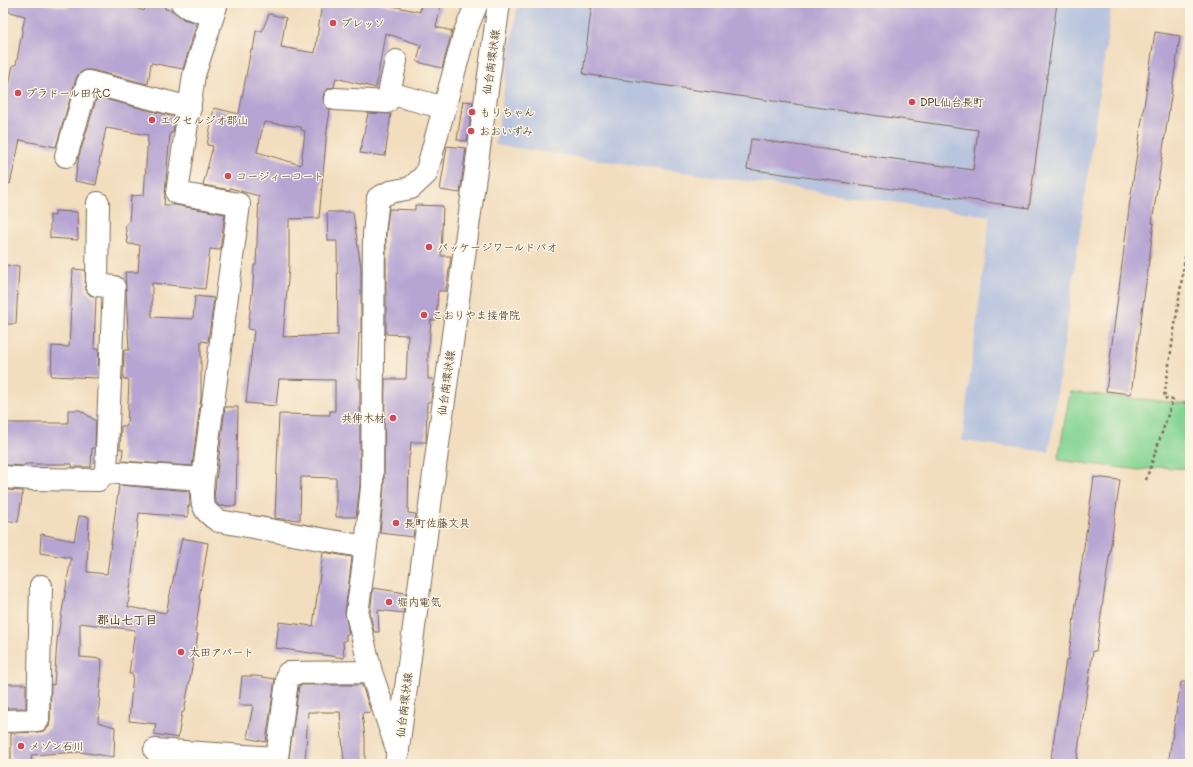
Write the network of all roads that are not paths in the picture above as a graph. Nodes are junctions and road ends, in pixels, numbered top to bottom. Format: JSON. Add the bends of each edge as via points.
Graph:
{"nodes":[{"id":1,"x":182,"y":3,"type":"edge"},
{"id":2,"x":477,"y":3,"type":"edge"},
{"id":3,"x":499,"y":3,"type":"edge"},
{"id":4,"x":215,"y":9,"type":"edge"},
{"id":5,"x":396,"y":61,"type":"dead end"},
{"id":6,"x":389,"y":93,"type":"junction"},
{"id":7,"x":335,"y":99,"type":"dead end"},
{"id":8,"x":190,"y":108,"type":"junction"},
{"id":9,"x":445,"y":108,"type":"junction"},
{"id":10,"x":66,"y":156,"type":"dead end"},
{"id":11,"x":98,"y":203,"type":"dead end"},
{"id":12,"x":106,"y":472,"type":"junction"},
{"id":13,"x":3,"y":477,"type":"edge"},
{"id":14,"x":202,"y":479,"type":"junction"},
{"id":15,"x":366,"y":547,"type":"junction"},
{"id":16,"x":41,"y":586,"type":"dead end"},
{"id":17,"x":371,"y":672,"type":"junction"},
{"id":18,"x":3,"y":721,"type":"edge"},
{"id":19,"x":155,"y":750,"type":"dead end"},
{"id":20,"x":397,"y":758,"type":"edge"}],
"edges":[{"from":1,"to":4,"type":"street","via":[[187,7]]},
{"from":2,"to":9,"type":"street","via":[[465,32]]},
{"from":3,"to":20,"type":"street","name":"仙台南環状線"},
{"from":4,"to":8,"type":"street","via":[[194,74]]},
{"from":5,"to":6,"type":"street"},
{"from":6,"to":7,"type":"street","via":[[387,102]]},
{"from":6,"to":9,"type":"street"},
{"from":8,"to":10,"type":"street","via":[[88,82]]},
{"from":8,"to":14,"type":"street","via":[[177,193],[239,204]]},
{"from":9,"to":15,"type":"street","via":[[426,174],[411,188],[390,192],[378,198],[374,233],[372,486]]},
{"from":11,"to":12,"type":"street","via":[[97,285],[114,287]]},
{"from":12,"to":13,"type":"street","via":[[98,480]]},
{"from":12,"to":14,"type":"street"},
{"from":14,"to":15,"type":"street","via":[[201,492],[205,510],[219,521]]},
{"from":15,"to":17,"type":"street","via":[[357,614]]},
{"from":16,"to":18,"type":"street","via":[[38,720]]},
{"from":17,"to":19,"type":"street","via":[[288,673],[277,758]]},
{"from":17,"to":20,"type":"street"}]}
